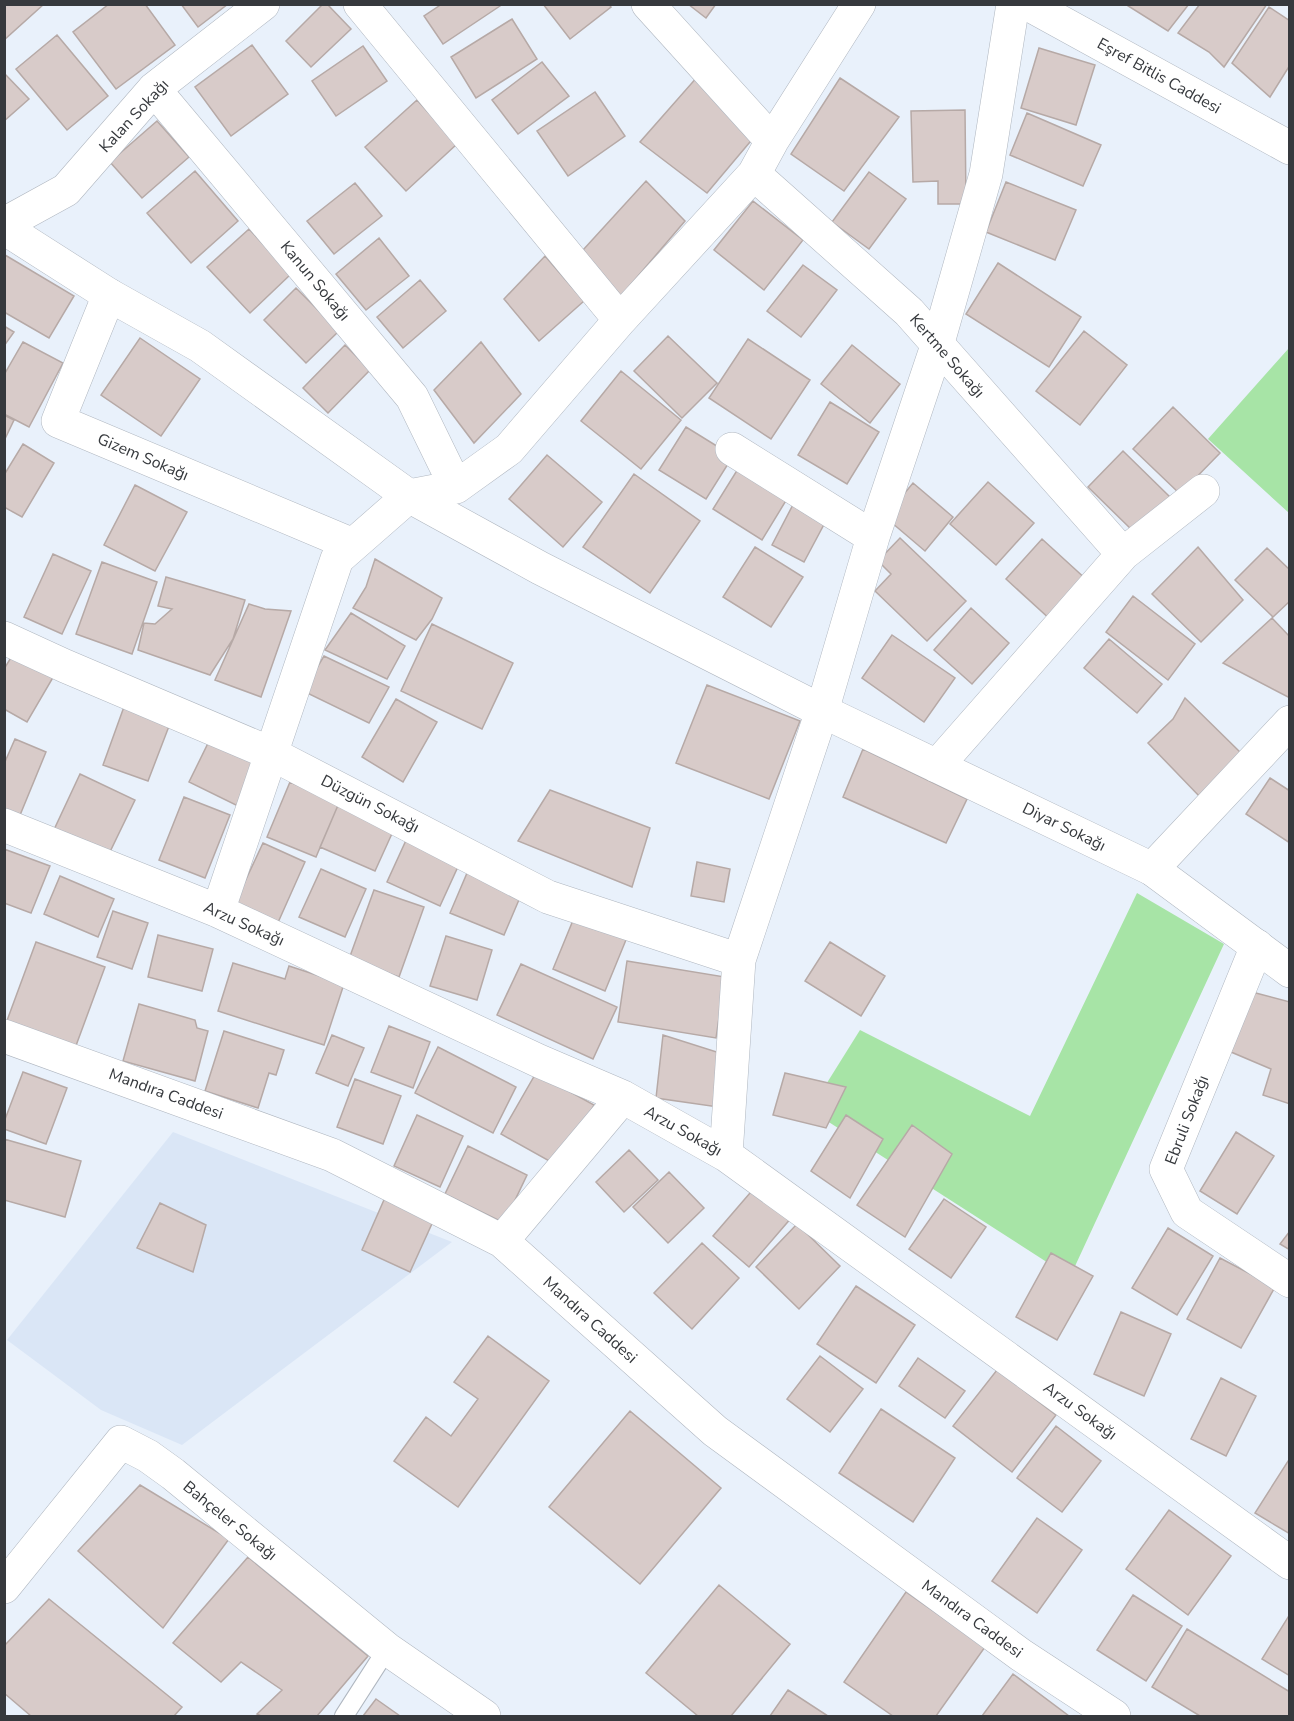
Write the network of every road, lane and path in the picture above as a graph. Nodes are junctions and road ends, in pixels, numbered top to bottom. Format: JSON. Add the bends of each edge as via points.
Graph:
{"nodes":[{"id":1,"x":263,"y":4,"type":"edge"},
{"id":2,"x":360,"y":4,"type":"edge"},
{"id":3,"x":648,"y":4,"type":"edge"},
{"id":4,"x":859,"y":4,"type":"edge"},
{"id":5,"x":1013,"y":4,"type":"edge"},
{"id":6,"x":1028,"y":4,"type":"edge"},
{"id":7,"x":154,"y":89,"type":"junction"},
{"id":8,"x":772,"y":141,"type":"junction"},
{"id":9,"x":1290,"y":148,"type":"edge"},
{"id":10,"x":754,"y":174,"type":"junction"},
{"id":11,"x":4,"y":226,"type":"edge"},
{"id":12,"x":109,"y":295,"type":"junction"},
{"id":13,"x":620,"y":320,"type":"junction"},
{"id":14,"x":937,"y":346,"type":"junction"},
{"id":15,"x":732,"y":449,"type":"dead end"},
{"id":16,"x":456,"y":487,"type":"junction"},
{"id":17,"x":1203,"y":491,"type":"dead end"},
{"id":18,"x":409,"y":496,"type":"junction"},
{"id":19,"x":873,"y":537,"type":"junction"},
{"id":20,"x":352,"y":545,"type":"junction"},
{"id":21,"x":1123,"y":554,"type":"junction"},
{"id":22,"x":4,"y":638,"type":"edge"},
{"id":23,"x":822,"y":711,"type":"junction"},
{"id":24,"x":1290,"y":722,"type":"edge"},
{"id":25,"x":270,"y":753,"type":"junction"},
{"id":26,"x":937,"y":766,"type":"junction"},
{"id":27,"x":4,"y":825,"type":"edge"},
{"id":28,"x":1152,"y":869,"type":"junction"},
{"id":29,"x":218,"y":910,"type":"junction"},
{"id":30,"x":1257,"y":946,"type":"junction"},
{"id":31,"x":740,"y":960,"type":"junction"},
{"id":32,"x":1290,"y":971,"type":"edge"},
{"id":33,"x":4,"y":1036,"type":"edge"},
{"id":34,"x":622,"y":1097,"type":"junction"},
{"id":35,"x":726,"y":1155,"type":"junction"},
{"id":36,"x":502,"y":1241,"type":"junction"},
{"id":37,"x":1290,"y":1281,"type":"edge"},
{"id":38,"x":1290,"y":1563,"type":"edge"},
{"id":39,"x":4,"y":1587,"type":"edge"},
{"id":40,"x":387,"y":1649,"type":"junction"},
{"id":41,"x":344,"y":1716,"type":"edge"},
{"id":42,"x":484,"y":1716,"type":"edge"},
{"id":43,"x":1114,"y":1716,"type":"edge"}],
"edges":[{"from":1,"to":7,"type":"street","name":"Kalan Sokağı"},
{"from":2,"to":13,"type":"street"},
{"from":3,"to":8,"type":"street"},
{"from":4,"to":8,"type":"street"},
{"from":5,"to":14,"type":"street","via":[[986,174]]},
{"from":6,"to":9,"type":"street","name":"Eşref Bitlis Caddesi"},
{"from":7,"to":11,"type":"street","name":"Kalan Sokağı","via":[[66,190]]},
{"from":7,"to":16,"type":"street","name":"Kanun Sokağı","via":[[412,397]]},
{"from":8,"to":10,"type":"street"},
{"from":10,"to":13,"type":"street"},
{"from":10,"to":14,"type":"street","name":"Kertme Sokağı","via":[[909,312]]},
{"from":11,"to":12,"type":"street","name":"Diyar Sokağı"},
{"from":12,"to":18,"type":"street","name":"Diyar Sokağı","via":[[200,346]]},
{"from":12,"to":20,"type":"street","name":"Gizem Sokağı","via":[[58,421]]},
{"from":13,"to":16,"type":"street","via":[[508,449]]},
{"from":14,"to":19,"type":"street"},
{"from":14,"to":21,"type":"street","name":"Kertme Sokağı"},
{"from":15,"to":19,"type":"street"},
{"from":16,"to":18,"type":"street"},
{"from":17,"to":21,"type":"street"},
{"from":18,"to":20,"type":"street"},
{"from":18,"to":23,"type":"street","name":"Diyar Sokağı","via":[[540,568]]},
{"from":19,"to":23,"type":"street"},
{"from":20,"to":25,"type":"street","via":[[337,559]]},
{"from":21,"to":26,"type":"street"},
{"from":22,"to":25,"type":"street","name":"Düzgün Sokağı"},
{"from":23,"to":26,"type":"street","name":"Diyar Sokağı"},
{"from":23,"to":31,"type":"street"},
{"from":24,"to":28,"type":"street"},
{"from":25,"to":29,"type":"street"},
{"from":25,"to":31,"type":"street","name":"Düzgün Sokağı","via":[[548,897]]},
{"from":26,"to":28,"type":"street","name":"Diyar Sokağı"},
{"from":27,"to":29,"type":"street","name":"Arzu Sokağı"},
{"from":28,"to":30,"type":"street","name":"Diyar Sokağı"},
{"from":29,"to":34,"type":"street","name":"Arzu Sokağı"},
{"from":30,"to":32,"type":"street","name":"Diyar Sokağı"},
{"from":30,"to":37,"type":"street","name":"Ebruli Sokağı","via":[[1166,1169],[1187,1212]]},
{"from":31,"to":35,"type":"street"},
{"from":33,"to":36,"type":"street","name":"Mandıra Caddesi","via":[[333,1155]]},
{"from":34,"to":35,"type":"street","name":"Arzu Sokağı"},
{"from":34,"to":36,"type":"street"},
{"from":35,"to":38,"type":"street","name":"Arzu Sokağı"},
{"from":36,"to":43,"type":"street","name":"Mandıra Caddesi","via":[[715,1431],[1021,1655]]},
{"from":39,"to":40,"type":"street","name":"Bahçeler Sokağı","via":[[121,1442],[173,1474]]},
{"from":40,"to":41,"type":"lane"},
{"from":40,"to":42,"type":"street","name":"Bahçeler Sokağı"}]}
